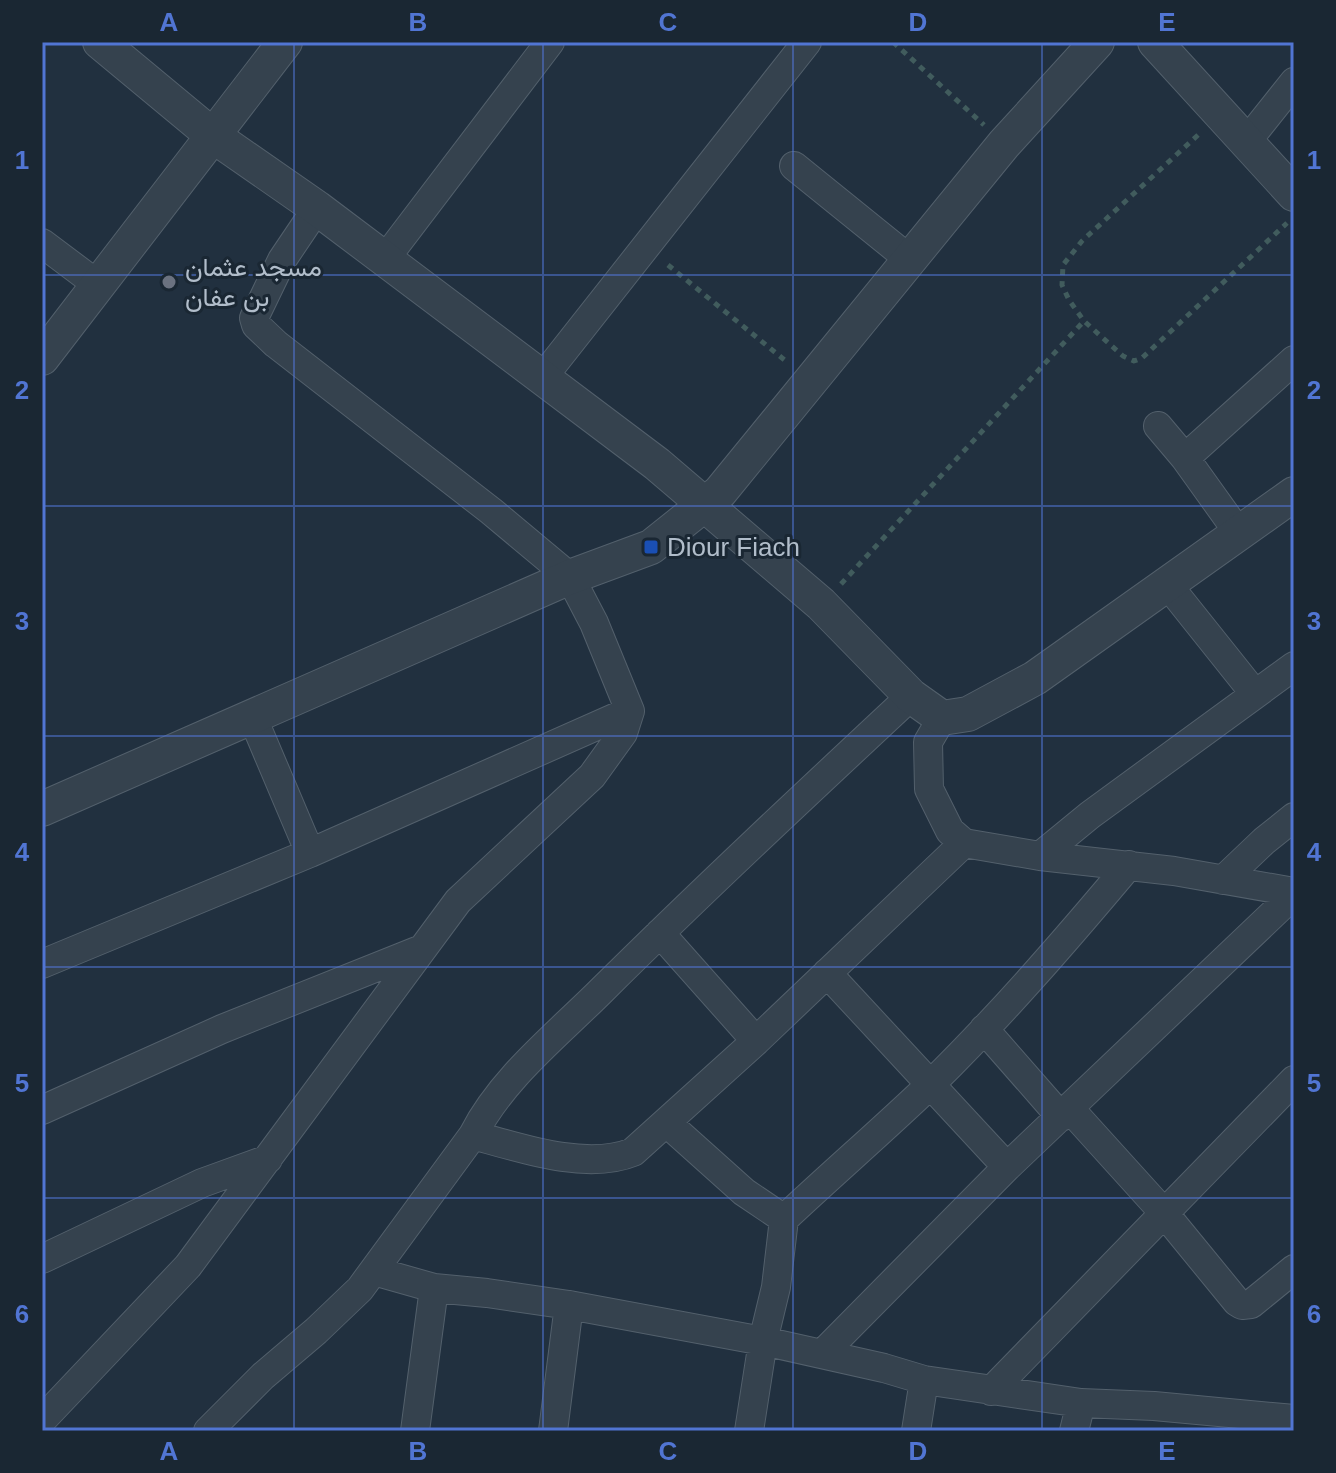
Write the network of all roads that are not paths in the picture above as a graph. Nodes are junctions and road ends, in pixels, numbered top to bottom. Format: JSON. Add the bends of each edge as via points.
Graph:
{"nodes":[{"id":1,"x":100,"y":42,"type":"edge"},
{"id":2,"x":285,"y":42,"type":"edge"},
{"id":3,"x":550,"y":42,"type":"edge"},
{"id":4,"x":807,"y":42,"type":"edge"},
{"id":5,"x":1097,"y":42,"type":"edge"},
{"id":6,"x":1155,"y":42,"type":"edge"},
{"id":7,"x":1294,"y":82,"type":"edge"},
{"id":8,"x":212,"y":135,"type":"junction"},
{"id":9,"x":1247,"y":141,"type":"junction"},
{"id":10,"x":794,"y":166,"type":"dead end"},
{"id":11,"x":1294,"y":194,"type":"edge"},
{"id":12,"x":317,"y":208,"type":"junction"},
{"id":13,"x":42,"y":243,"type":"edge"},
{"id":14,"x":385,"y":259,"type":"junction"},
{"id":15,"x":909,"y":259,"type":"junction"},
{"id":16,"x":98,"y":285,"type":"junction"},
{"id":17,"x":42,"y":358,"type":"edge"},
{"id":18,"x":1294,"y":360,"type":"edge"},
{"id":19,"x":543,"y":377,"type":"junction"},
{"id":20,"x":1158,"y":426,"type":"dead end"},
{"id":21,"x":1185,"y":458,"type":"junction"},
{"id":22,"x":1294,"y":494,"type":"edge"},
{"id":23,"x":705,"y":504,"type":"junction"},
{"id":24,"x":1238,"y":532,"type":"junction"},
{"id":25,"x":570,"y":577,"type":"junction"},
{"id":26,"x":1168,"y":585,"type":"junction"},
{"id":27,"x":1294,"y":666,"type":"edge"},
{"id":28,"x":1255,"y":694,"type":"junction"},
{"id":29,"x":911,"y":696,"type":"junction"},
{"id":30,"x":630,"y":711,"type":"junction"},
{"id":31,"x":252,"y":716,"type":"junction"},
{"id":32,"x":942,"y":718,"type":"junction"},
{"id":33,"x":42,"y":809,"type":"edge"},
{"id":34,"x":1294,"y":817,"type":"edge"},
{"id":35,"x":964,"y":843,"type":"junction"},
{"id":36,"x":310,"y":853,"type":"junction"},
{"id":37,"x":1040,"y":856,"type":"junction"},
{"id":38,"x":1129,"y":865,"type":"junction"},
{"id":39,"x":1223,"y":880,"type":"junction"},
{"id":40,"x":1294,"y":893,"type":"edge"},
{"id":41,"x":660,"y":933,"type":"junction"},
{"id":42,"x":422,"y":949,"type":"junction"},
{"id":43,"x":42,"y":964,"type":"edge"},
{"id":44,"x":827,"y":973,"type":"junction"},
{"id":45,"x":984,"y":1029,"type":"junction"},
{"id":46,"x":756,"y":1041,"type":"junction"},
{"id":47,"x":1294,"y":1080,"type":"edge"},
{"id":48,"x":931,"y":1084,"type":"junction"},
{"id":49,"x":42,"y":1110,"type":"edge"},
{"id":50,"x":1066,"y":1113,"type":"junction"},
{"id":51,"x":667,"y":1123,"type":"junction"},
{"id":52,"x":473,"y":1135,"type":"junction"},
{"id":53,"x":268,"y":1159,"type":"junction"},
{"id":54,"x":1007,"y":1167,"type":"junction"},
{"id":55,"x":1165,"y":1214,"type":"junction"},
{"id":56,"x":784,"y":1219,"type":"junction"},
{"id":57,"x":42,"y":1259,"type":"edge"},
{"id":58,"x":1294,"y":1269,"type":"edge"},
{"id":59,"x":374,"y":1271,"type":"junction"},
{"id":60,"x":434,"y":1288,"type":"junction"},
{"id":61,"x":569,"y":1305,"type":"junction"},
{"id":62,"x":763,"y":1341,"type":"junction"},
{"id":63,"x":823,"y":1353,"type":"junction"},
{"id":64,"x":924,"y":1380,"type":"junction"},
{"id":65,"x":991,"y":1391,"type":"junction"},
{"id":66,"x":1081,"y":1403,"type":"junction"},
{"id":67,"x":1294,"y":1419,"type":"edge"},
{"id":68,"x":42,"y":1420,"type":"edge"},
{"id":69,"x":208,"y":1431,"type":"edge"},
{"id":70,"x":415,"y":1431,"type":"edge"},
{"id":71,"x":553,"y":1431,"type":"edge"},
{"id":72,"x":749,"y":1431,"type":"edge"},
{"id":73,"x":916,"y":1431,"type":"edge"},
{"id":74,"x":1074,"y":1431,"type":"edge"}],
"edges":[{"from":1,"to":8,"type":"street"},
{"from":2,"to":8,"type":"street"},
{"from":3,"to":14,"type":"street"},
{"from":4,"to":19,"type":"street"},
{"from":5,"to":15,"type":"street"},
{"from":6,"to":9,"type":"street"},
{"from":7,"to":9,"type":"street"},
{"from":8,"to":12,"type":"street"},
{"from":8,"to":16,"type":"street"},
{"from":9,"to":11,"type":"street"},
{"from":10,"to":15,"type":"street"},
{"from":12,"to":14,"type":"street"},
{"from":12,"to":25,"type":"street","via":[[282,260],[254,318],[256,325]]},
{"from":13,"to":16,"type":"street"},
{"from":14,"to":19,"type":"street"},
{"from":15,"to":23,"type":"street"},
{"from":16,"to":17,"type":"street"},
{"from":18,"to":21,"type":"street"},
{"from":19,"to":23,"type":"street"},
{"from":20,"to":21,"type":"street"},
{"from":21,"to":24,"type":"street"},
{"from":22,"to":24,"type":"street"},
{"from":23,"to":25,"type":"street","via":[[651,547]]},
{"from":23,"to":29,"type":"street","via":[[821,604]]},
{"from":24,"to":26,"type":"street"},
{"from":25,"to":30,"type":"street"},
{"from":25,"to":31,"type":"street"},
{"from":26,"to":28,"type":"street"},
{"from":26,"to":32,"type":"street","via":[[999,700],[968,714]]},
{"from":27,"to":28,"type":"street"},
{"from":28,"to":37,"type":"street"},
{"from":29,"to":32,"type":"street"},
{"from":29,"to":41,"type":"street"},
{"from":30,"to":36,"type":"street"},
{"from":30,"to":42,"type":"street","via":[[623,733],[592,776],[472,886]]},
{"from":31,"to":33,"type":"street"},
{"from":31,"to":36,"type":"street"},
{"from":32,"to":35,"type":"street","via":[[928,742],[929,789],[950,831]]},
{"from":34,"to":39,"type":"street"},
{"from":35,"to":37,"type":"street"},
{"from":35,"to":44,"type":"street"},
{"from":36,"to":43,"type":"street"},
{"from":37,"to":38,"type":"street"},
{"from":38,"to":39,"type":"street"},
{"from":38,"to":45,"type":"street"},
{"from":39,"to":40,"type":"street"},
{"from":40,"to":50,"type":"street"},
{"from":41,"to":46,"type":"street"},
{"from":41,"to":52,"type":"street","via":[[503,1089]]},
{"from":42,"to":49,"type":"street","via":[[222,1029]]},
{"from":42,"to":53,"type":"street"},
{"from":44,"to":46,"type":"street"},
{"from":44,"to":48,"type":"street"},
{"from":45,"to":48,"type":"street"},
{"from":45,"to":50,"type":"street"},
{"from":46,"to":51,"type":"street"},
{"from":47,"to":55,"type":"street"},
{"from":48,"to":54,"type":"street"},
{"from":48,"to":56,"type":"street"},
{"from":50,"to":54,"type":"street"},
{"from":50,"to":55,"type":"street"},
{"from":51,"to":52,"type":"street","via":[[633,1152],[601,1160]]},
{"from":51,"to":56,"type":"street","via":[[744,1192]]},
{"from":52,"to":59,"type":"street"},
{"from":53,"to":57,"type":"street","via":[[202,1183]]},
{"from":53,"to":68,"type":"street","via":[[188,1266]]},
{"from":54,"to":63,"type":"street"},
{"from":55,"to":58,"type":"street","via":[[1242,1305],[1251,1304]]},
{"from":55,"to":65,"type":"street"},
{"from":56,"to":62,"type":"street"},
{"from":59,"to":60,"type":"street"},
{"from":59,"to":69,"type":"street","via":[[347,1303]]},
{"from":60,"to":61,"type":"street"},
{"from":60,"to":70,"type":"street"},
{"from":61,"to":62,"type":"street"},
{"from":61,"to":71,"type":"street"},
{"from":62,"to":63,"type":"street"},
{"from":62,"to":72,"type":"street"},
{"from":63,"to":64,"type":"street"},
{"from":64,"to":65,"type":"street"},
{"from":64,"to":73,"type":"street"},
{"from":65,"to":66,"type":"street"},
{"from":66,"to":67,"type":"street"},
{"from":66,"to":74,"type":"street"}]}
